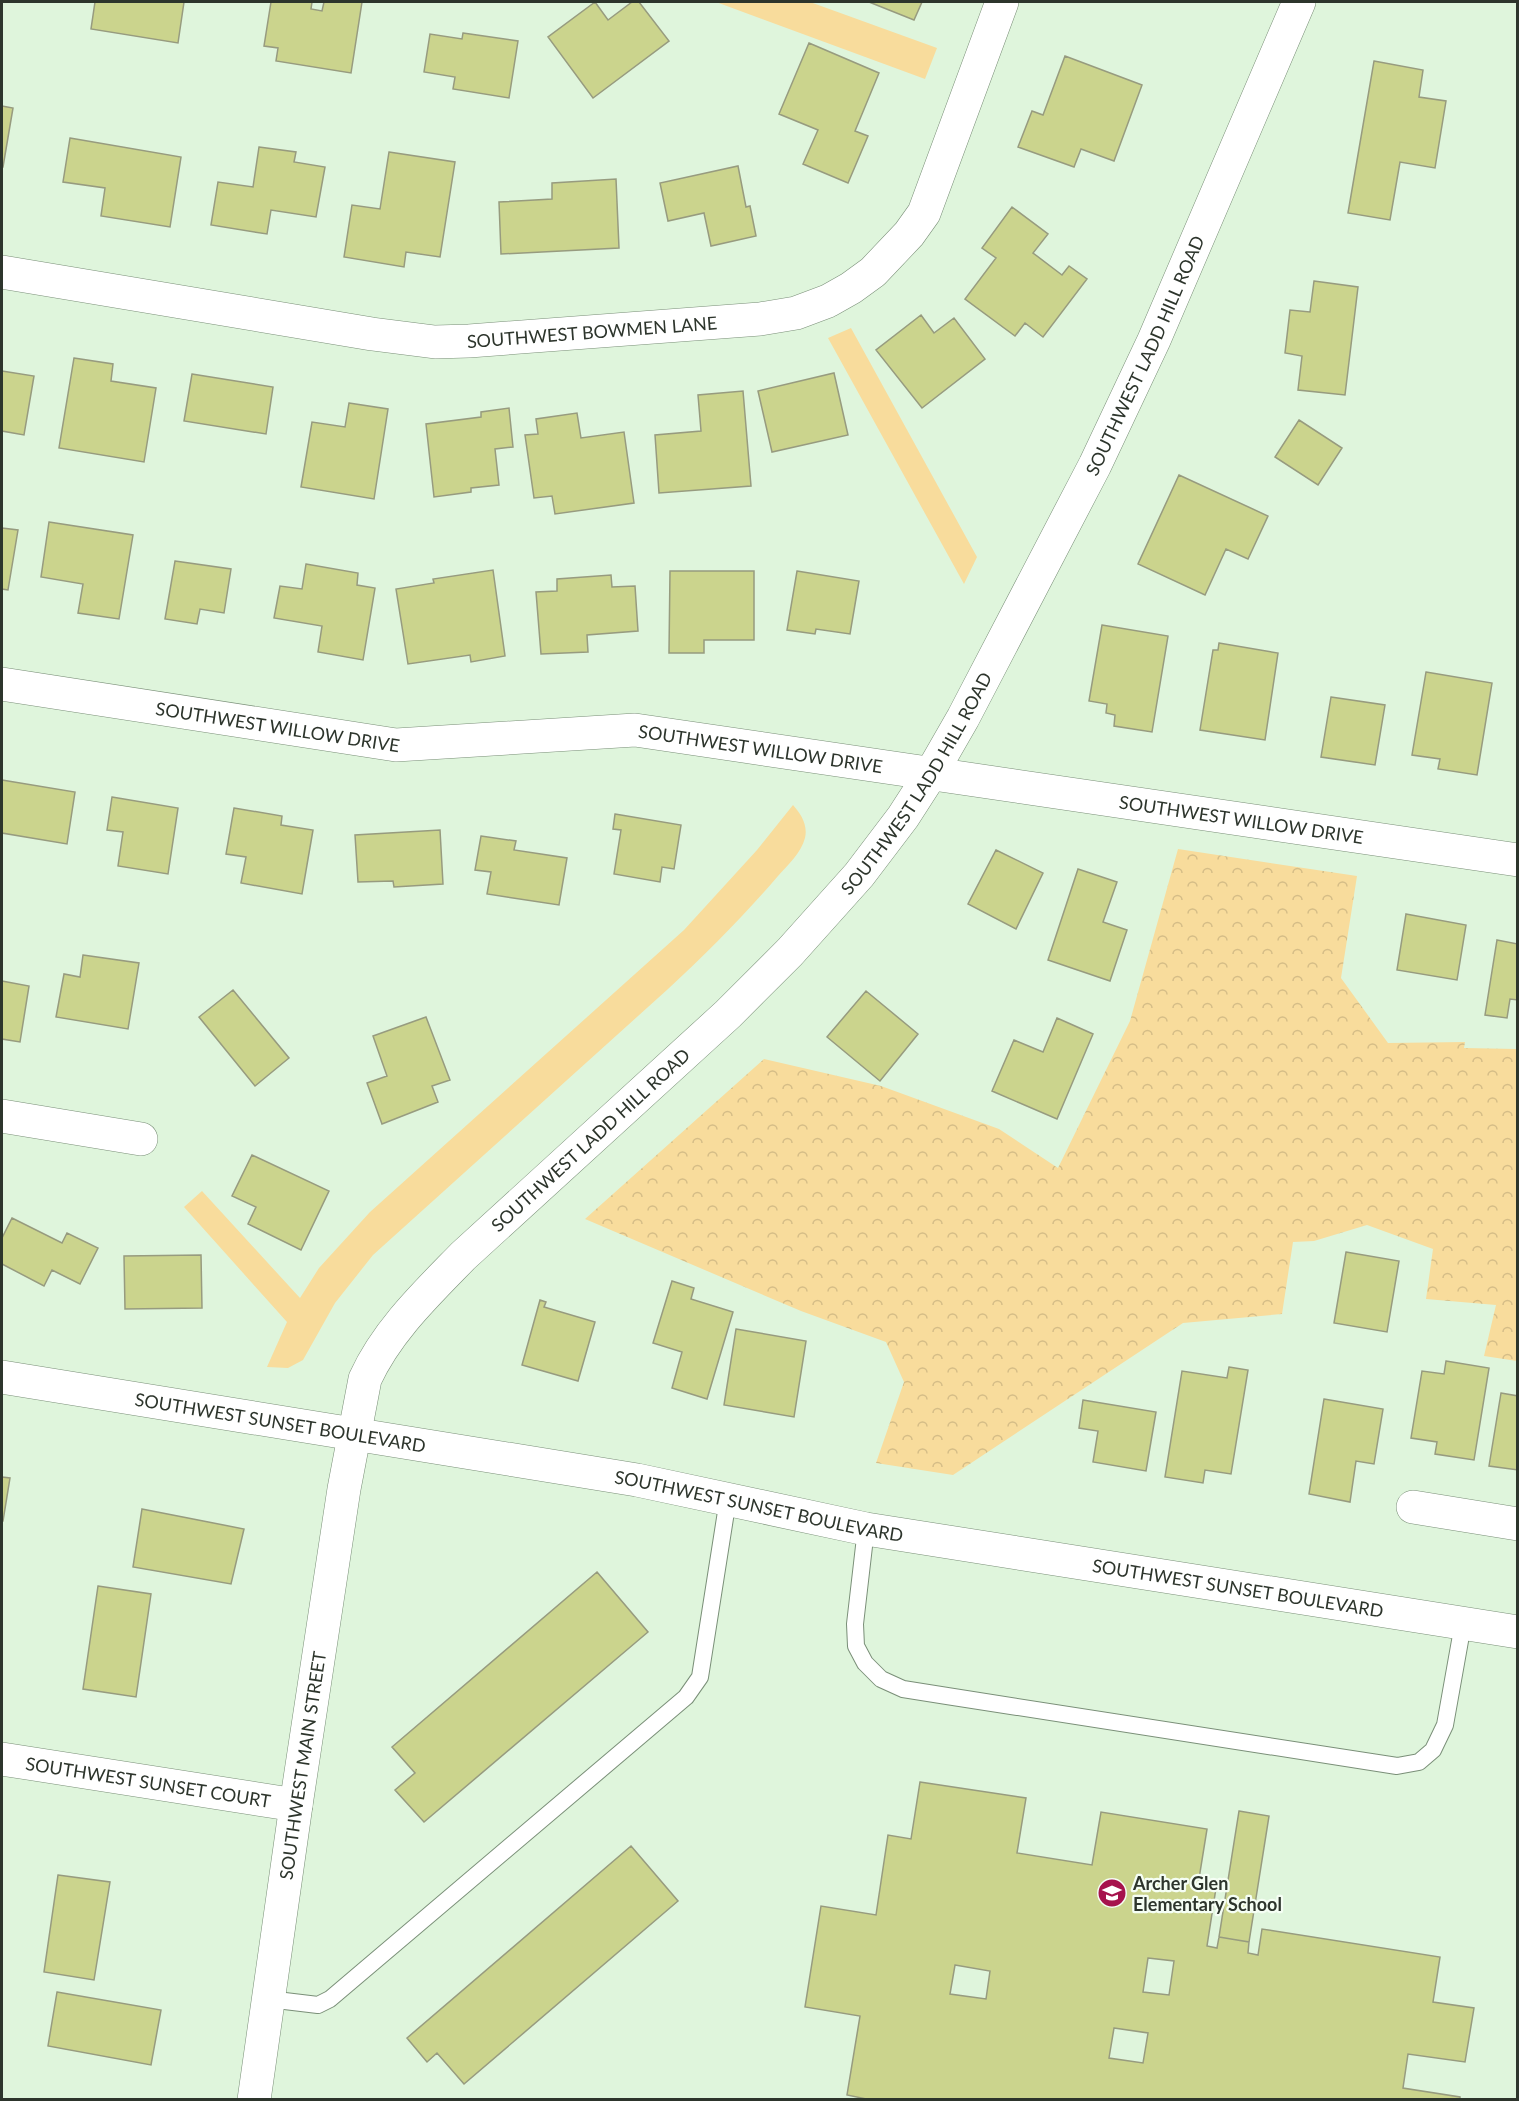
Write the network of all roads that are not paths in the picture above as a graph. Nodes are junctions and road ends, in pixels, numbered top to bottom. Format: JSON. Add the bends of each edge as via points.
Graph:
{"nodes":[{"id":1,"x":1002,"y":2,"type":"edge"},
{"id":2,"x":1299,"y":2,"type":"edge"},
{"id":3,"x":2,"y":272,"type":"edge"},
{"id":4,"x":2,"y":684,"type":"edge"},
{"id":5,"x":932,"y":772,"type":"junction"},
{"id":6,"x":1518,"y":860,"type":"edge"},
{"id":7,"x":2,"y":1116,"type":"edge"},
{"id":8,"x":141,"y":1138,"type":"dead end"},
{"id":9,"x":2,"y":1377,"type":"edge"},
{"id":10,"x":354,"y":1433,"type":"junction"},
{"id":11,"x":728,"y":1499,"type":"junction"},
{"id":12,"x":1413,"y":1507,"type":"dead end"},
{"id":13,"x":1518,"y":1524,"type":"edge"},
{"id":14,"x":866,"y":1529,"type":"junction"},
{"id":15,"x":1463,"y":1624,"type":"junction"},
{"id":16,"x":1518,"y":1632,"type":"edge"},
{"id":17,"x":2,"y":1760,"type":"edge"},
{"id":18,"x":296,"y":1805,"type":"junction"},
{"id":19,"x":268,"y":1999,"type":"junction"},
{"id":20,"x":254,"y":2100,"type":"edge"}],
"edges":[{"from":1,"to":3,"type":"street","name":"SOUTHWEST BOWMEN LANE","via":[[924,213],[894,251],[851,288],[796,312],[760,319],[435,342]]},
{"from":2,"to":5,"type":"street","name":"SOUTHWEST LADD HILL ROAD","via":[[1154,340],[1095,465]]},
{"from":4,"to":5,"type":"street","name":"SOUTHWEST WILLOW DRIVE","via":[[396,746],[635,730]]},
{"from":5,"to":6,"type":"street","name":"SOUTHWEST WILLOW DRIVE"},
{"from":5,"to":10,"type":"street","name":"SOUTHWEST LADD HILL ROAD","via":[[859,875],[790,952],[422,1298],[372,1365],[365,1379]]},
{"from":7,"to":8,"type":"street"},
{"from":9,"to":10,"type":"street","name":"SOUTHWEST SUNSET BOULEVARD"},
{"from":10,"to":11,"type":"street","name":"SOUTHWEST SUNSET BOULEVARD"},
{"from":10,"to":18,"type":"street","name":"SOUTHWEST MAIN STREET"},
{"from":11,"to":14,"type":"street","name":"SOUTHWEST SUNSET BOULEVARD"},
{"from":11,"to":19,"type":"lane","via":[[700,1677],[686,1697],[330,2000],[318,2005]]},
{"from":12,"to":13,"type":"street"},
{"from":14,"to":15,"type":"street","name":"SOUTHWEST SUNSET BOULEVARD"},
{"from":14,"to":15,"type":"lane","via":[[856,1646],[880,1679],[903,1689],[1397,1766],[1419,1762],[1432,1750],[1445,1725]]},
{"from":15,"to":16,"type":"street","name":"SOUTHWEST SUNSET BOULEVARD"},
{"from":17,"to":18,"type":"street","name":"SOUTHWEST SUNSET COURT"},
{"from":18,"to":19,"type":"street","name":"SOUTHWEST MAIN STREET"},
{"from":19,"to":20,"type":"street","name":"SOUTHWEST MAIN STREET"}]}
